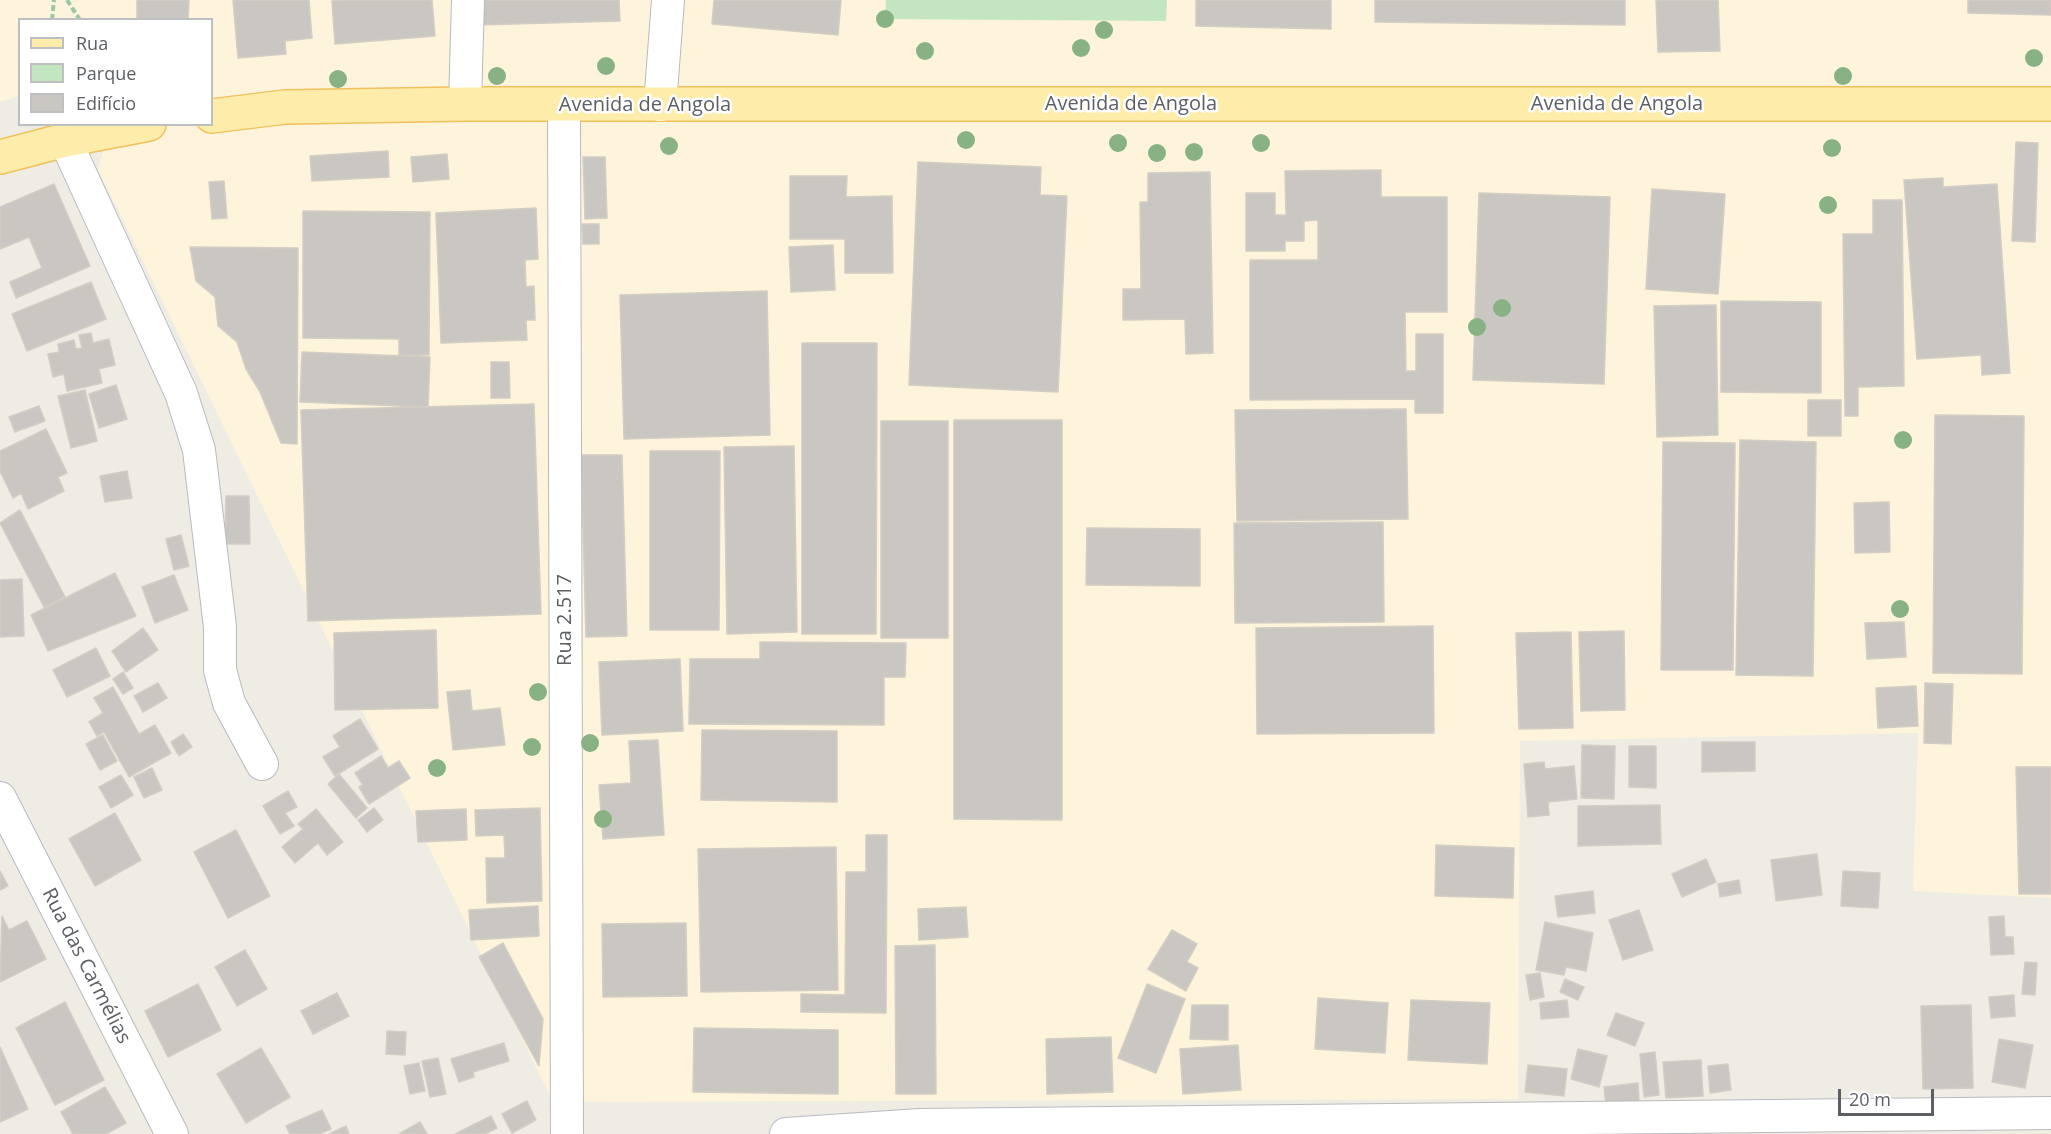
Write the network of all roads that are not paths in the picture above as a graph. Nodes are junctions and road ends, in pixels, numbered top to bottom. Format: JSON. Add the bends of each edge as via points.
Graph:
{"nodes":[{"id":1,"x":468,"y":0,"type":"edge"},
{"id":2,"x":668,"y":0,"type":"edge"},
{"id":3,"x":465,"y":104,"type":"junction"},
{"id":4,"x":2051,"y":104,"type":"edge"},
{"id":5,"x":564,"y":105,"type":"junction"},
{"id":6,"x":660,"y":105,"type":"junction"},
{"id":7,"x":213,"y":116,"type":"edge"},
{"id":8,"x":138,"y":126,"type":"edge"},
{"id":9,"x":65,"y":140,"type":"junction"},
{"id":10,"x":0,"y":157,"type":"edge"},
{"id":11,"x":262,"y":764,"type":"dead end"},
{"id":12,"x":0,"y":798,"type":"edge"},
{"id":13,"x":2051,"y":1113,"type":"edge"},
{"id":14,"x":1530,"y":1126,"type":"edge"},
{"id":15,"x":921,"y":1130,"type":"edge"},
{"id":16,"x":172,"y":1134,"type":"edge"},
{"id":17,"x":567,"y":1134,"type":"edge"},
{"id":18,"x":786,"y":1134,"type":"edge"}],
"edges":[{"from":1,"to":3,"type":"street"},
{"from":2,"to":6,"type":"street"},
{"from":3,"to":5,"type":"main road","name":"Avenida de Angola"},
{"from":3,"to":7,"type":"main road","name":"Avenida de Angola","via":[[285,107]]},
{"from":4,"to":6,"type":"main road","name":"Avenida de Angola"},
{"from":5,"to":6,"type":"main road","name":"Avenida de Angola"},
{"from":5,"to":17,"type":"street","name":"Rua 2.517"},
{"from":8,"to":9,"type":"main road"},
{"from":9,"to":10,"type":"main road"},
{"from":9,"to":11,"type":"street","via":[[181,393],[199,450],[220,627],[220,670],[229,703]]},
{"from":12,"to":16,"type":"street","name":"Rua das Carmélias"},
{"from":13,"to":14,"type":"street"},
{"from":14,"to":15,"type":"street"},
{"from":15,"to":18,"type":"street"}]}
